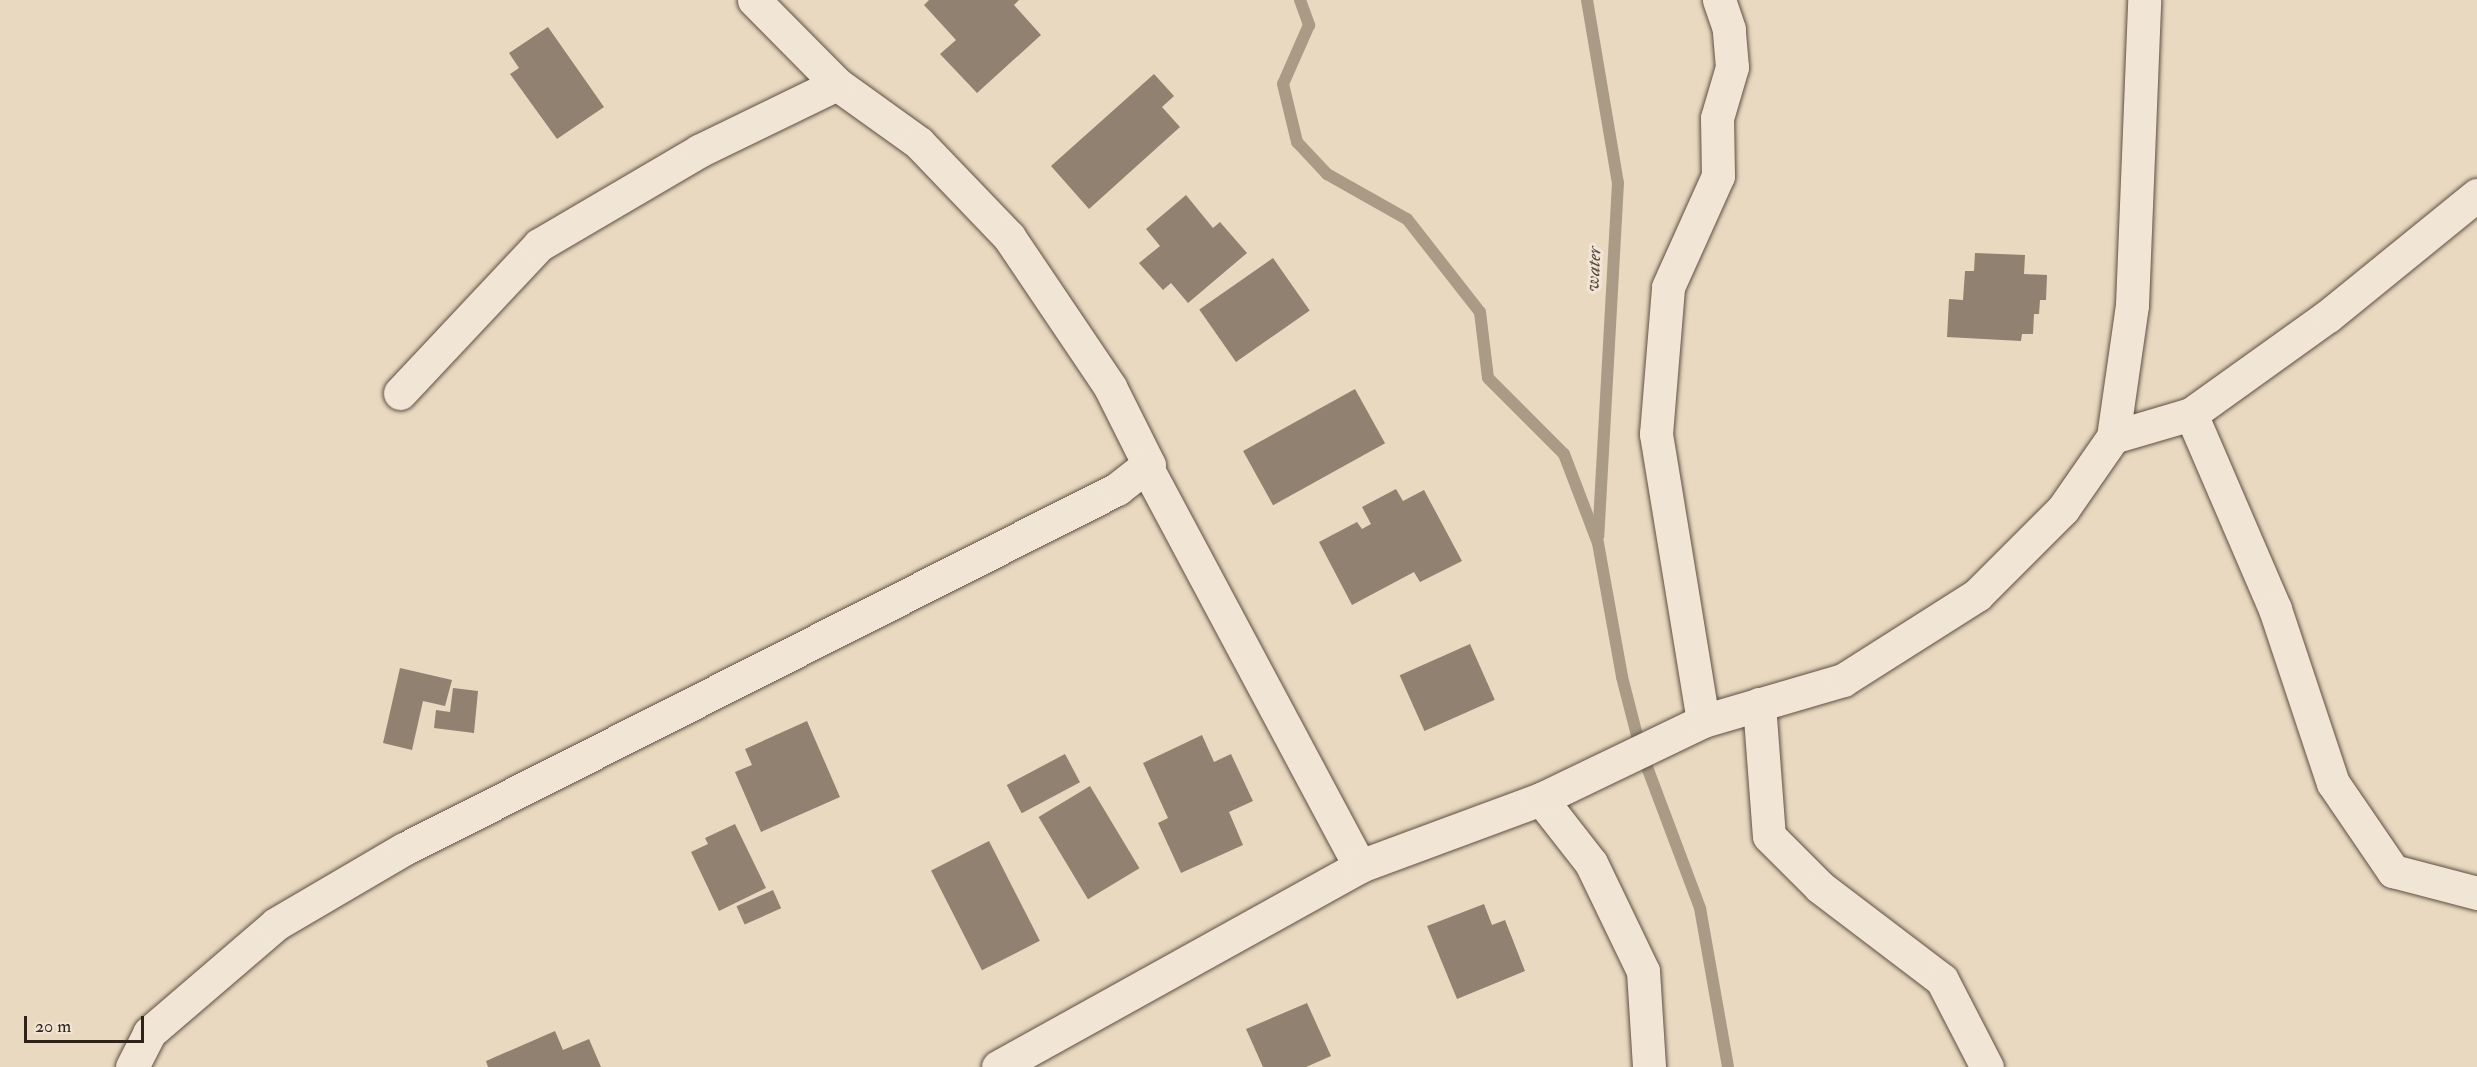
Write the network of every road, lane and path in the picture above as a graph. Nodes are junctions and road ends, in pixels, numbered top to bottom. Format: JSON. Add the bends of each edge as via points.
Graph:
{"nodes":[{"id":1,"x":753,"y":0,"type":"edge"},
{"id":2,"x":1719,"y":0,"type":"edge"},
{"id":3,"x":2144,"y":0,"type":"edge"},
{"id":4,"x":837,"y":84,"type":"junction"},
{"id":5,"x":2477,"y":195,"type":"edge"},
{"id":6,"x":400,"y":393,"type":"dead end"},
{"id":7,"x":2191,"y":414,"type":"junction"},
{"id":8,"x":2112,"y":438,"type":"junction"},
{"id":9,"x":1146,"y":466,"type":"junction"},
{"id":10,"x":1759,"y":704,"type":"junction"},
{"id":11,"x":1704,"y":721,"type":"junction"},
{"id":12,"x":1542,"y":799,"type":"junction"},
{"id":13,"x":1360,"y":866,"type":"junction"},
{"id":14,"x":2477,"y":893,"type":"edge"},
{"id":15,"x":132,"y":1067,"type":"edge"},
{"id":16,"x":998,"y":1067,"type":"edge"},
{"id":17,"x":1649,"y":1067,"type":"edge"},
{"id":18,"x":1988,"y":1067,"type":"edge"}],
"edges":[{"from":1,"to":4,"type":"street"},
{"from":2,"to":11,"type":"street","via":[[1729,29],[1732,67],[1717,118],[1718,176],[1668,287],[1656,434]]},
{"from":3,"to":8,"type":"street","via":[[2132,305]]},
{"from":4,"to":6,"type":"street","via":[[699,151],[539,245]]},
{"from":4,"to":9,"type":"street","via":[[919,144],[1009,237],[1110,387],[1149,465]]},
{"from":5,"to":7,"type":"street","via":[[2328,316]]},
{"from":7,"to":8,"type":"street"},
{"from":7,"to":14,"type":"street","via":[[2275,609],[2333,783],[2393,871]]},
{"from":8,"to":10,"type":"street","via":[[2063,509],[1977,595],[1843,680]]},
{"from":9,"to":13,"type":"street"},
{"from":9,"to":15,"type":"street","via":[[1116,489],[404,849],[276,924],[149,1033]]},
{"from":10,"to":11,"type":"street"},
{"from":10,"to":18,"type":"street","via":[[1769,836],[1820,887],[1942,980]]},
{"from":11,"to":12,"type":"street"},
{"from":12,"to":13,"type":"street"},
{"from":12,"to":17,"type":"street","via":[[1591,863],[1643,971]]},
{"from":13,"to":16,"type":"street"}]}
